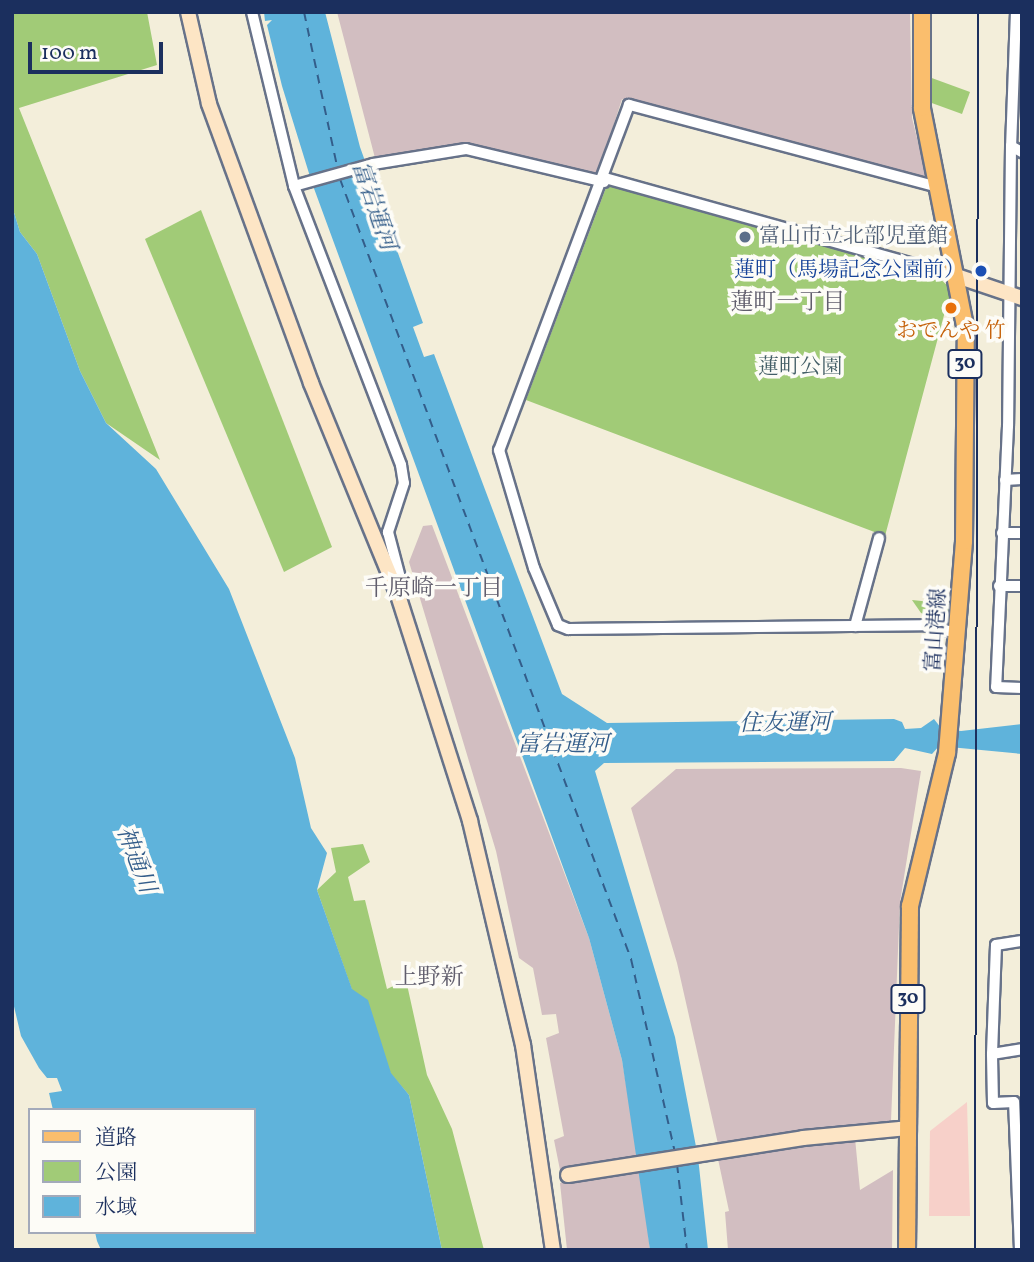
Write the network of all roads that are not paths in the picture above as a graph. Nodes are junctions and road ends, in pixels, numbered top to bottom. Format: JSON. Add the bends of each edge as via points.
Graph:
{"nodes":[{"id":1,"x":188,"y":12,"type":"edge"},
{"id":2,"x":252,"y":12,"type":"edge"},
{"id":3,"x":922,"y":12,"type":"edge"},
{"id":4,"x":1018,"y":14,"type":"edge"},
{"id":5,"x":1017,"y":104,"type":"edge"},
{"id":6,"x":1011,"y":146,"type":"junction"},
{"id":7,"x":1022,"y":152,"type":"edge"},
{"id":8,"x":604,"y":180,"type":"junction"},
{"id":9,"x":294,"y":186,"type":"junction"},
{"id":10,"x":938,"y":187,"type":"junction"},
{"id":11,"x":957,"y":276,"type":"junction"},
{"id":12,"x":1016,"y":296,"type":"edge"},
{"id":13,"x":1008,"y":426,"type":"junction"},
{"id":14,"x":1022,"y":426,"type":"edge"},
{"id":15,"x":1022,"y":479,"type":"edge"},
{"id":16,"x":1004,"y":480,"type":"junction"},
{"id":17,"x":1002,"y":533,"type":"junction"},
{"id":18,"x":1022,"y":533,"type":"edge"},
{"id":19,"x":879,"y":538,"type":"dead end"},
{"id":20,"x":999,"y":586,"type":"junction"},
{"id":21,"x":1022,"y":586,"type":"edge"},
{"id":22,"x":398,"y":595,"type":"junction"},
{"id":23,"x":855,"y":626,"type":"junction"},
{"id":24,"x":959,"y":633,"type":"junction"},
{"id":25,"x":1022,"y":688,"type":"edge"},
{"id":26,"x":1022,"y":941,"type":"edge"},
{"id":27,"x":1022,"y":1049,"type":"edge"},
{"id":28,"x":992,"y":1054,"type":"junction"},
{"id":29,"x":1018,"y":1101,"type":"edge"},
{"id":30,"x":908,"y":1129,"type":"junction"},
{"id":31,"x":1019,"y":1135,"type":"edge"},
{"id":32,"x":568,"y":1175,"type":"dead end"},
{"id":33,"x":554,"y":1250,"type":"edge"},
{"id":34,"x":907,"y":1250,"type":"edge"},
{"id":35,"x":1020,"y":1250,"type":"edge"}],
"edges":[{"from":1,"to":22,"type":"street","via":[[209,104],[231,166],[311,383]]},
{"from":2,"to":9,"type":"street"},
{"from":3,"to":10,"type":"main road","name":"富山港線","number":"30","via":[[922,108]]},
{"from":4,"to":5,"type":"street"},
{"from":5,"to":6,"type":"street"},
{"from":6,"to":7,"type":"street"},
{"from":6,"to":12,"type":"street"},
{"from":8,"to":9,"type":"street","via":[[466,149],[373,163]]},
{"from":8,"to":10,"type":"street","via":[[629,105]]},
{"from":8,"to":11,"type":"street"},
{"from":8,"to":23,"type":"street","via":[[499,450],[534,568],[558,625],[568,629]]},
{"from":9,"to":22,"type":"street","via":[[401,465],[404,483],[388,532],[403,589]]},
{"from":10,"to":11,"type":"main road","name":"富山港線","number":"30"},
{"from":11,"to":12,"type":"street"},
{"from":11,"to":24,"type":"main road","name":"富山港線","number":"30","via":[[966,331]]},
{"from":12,"to":13,"type":"street"},
{"from":13,"to":14,"type":"street"},
{"from":13,"to":16,"type":"street"},
{"from":15,"to":16,"type":"street"},
{"from":16,"to":17,"type":"street"},
{"from":17,"to":18,"type":"street"},
{"from":17,"to":20,"type":"street"},
{"from":19,"to":23,"type":"street"},
{"from":20,"to":21,"type":"street"},
{"from":20,"to":25,"type":"street","via":[[996,687]]},
{"from":22,"to":33,"type":"street","via":[[470,821],[511,984]]},
{"from":23,"to":24,"type":"street","via":[[922,625]]},
{"from":24,"to":30,"type":"main road","name":"富山港線","number":"30","via":[[947,753],[910,906]]},
{"from":26,"to":28,"type":"street","via":[[996,945]]},
{"from":27,"to":28,"type":"street"},
{"from":28,"to":29,"type":"street","via":[[993,1103]]},
{"from":29,"to":31,"type":"street"},
{"from":30,"to":32,"type":"street","via":[[839,1133]]},
{"from":30,"to":34,"type":"main road","name":"富山港線","number":"30"},
{"from":31,"to":35,"type":"street"}]}
